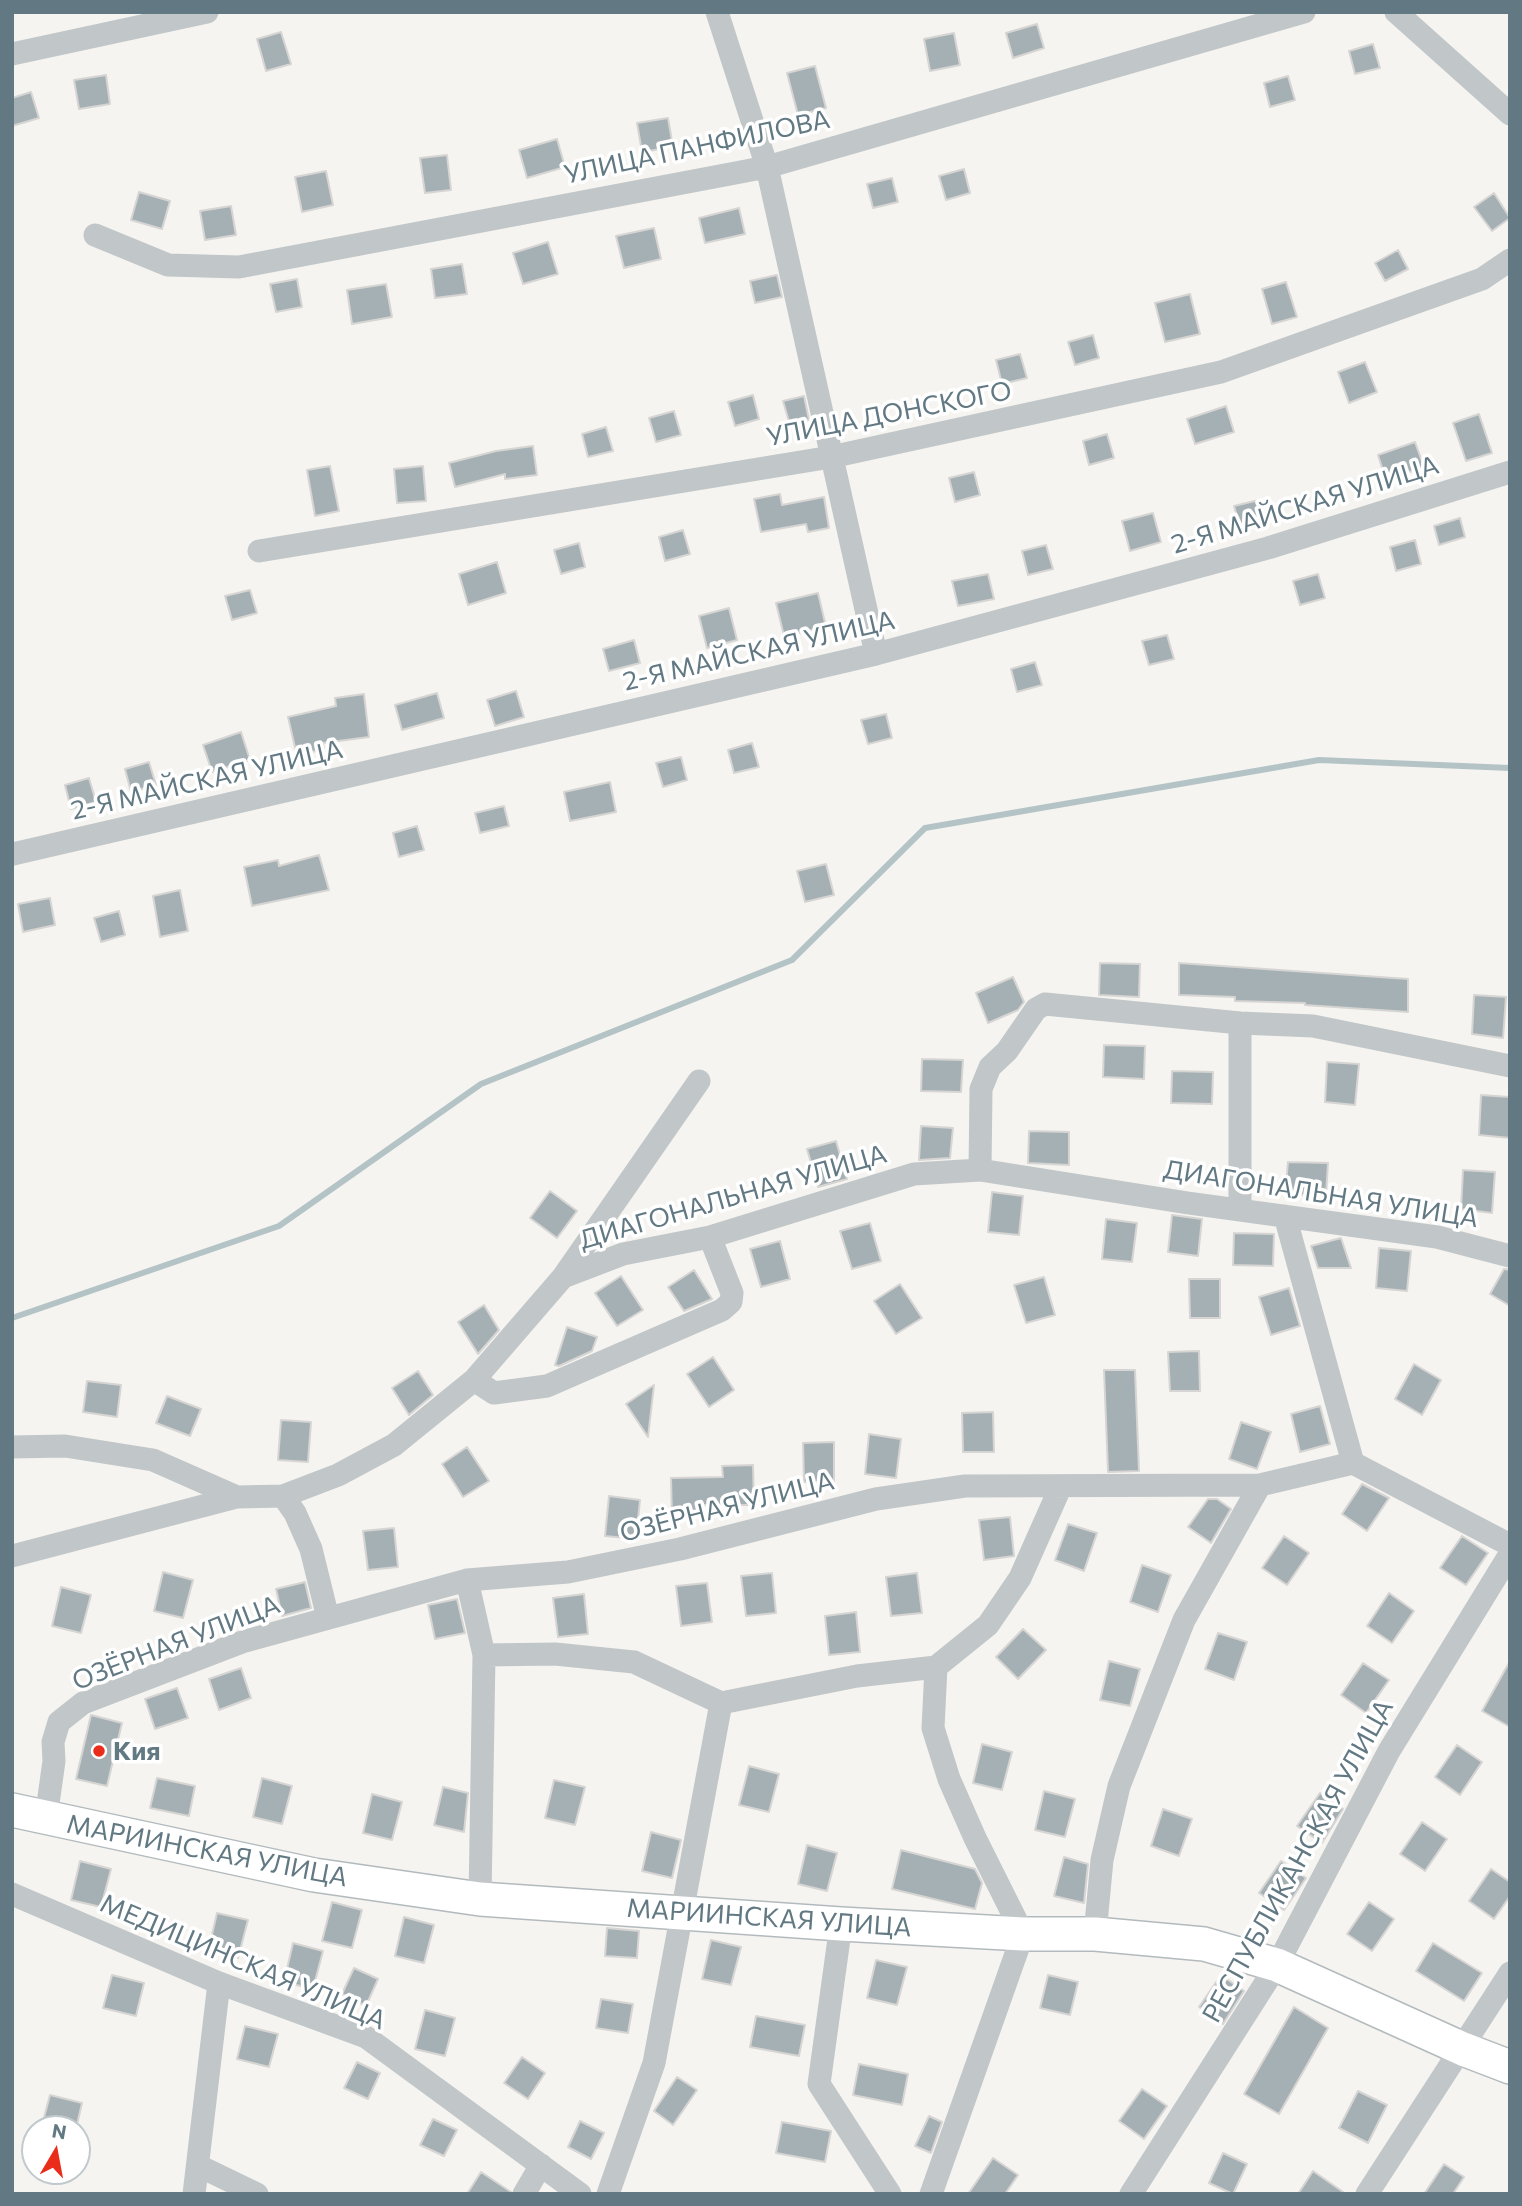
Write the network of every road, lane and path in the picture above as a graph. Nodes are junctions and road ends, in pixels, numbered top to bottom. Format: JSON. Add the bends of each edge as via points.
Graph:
{"nodes":[{"id":1,"x":207,"y":12,"type":"edge"},
{"id":2,"x":717,"y":12,"type":"edge"},
{"id":3,"x":1304,"y":12,"type":"edge"},
{"id":4,"x":1396,"y":12,"type":"edge"},
{"id":5,"x":12,"y":54,"type":"edge"},
{"id":6,"x":1510,"y":114,"type":"edge"},
{"id":7,"x":767,"y":167,"type":"junction"},
{"id":8,"x":95,"y":234,"type":"dead end"},
{"id":9,"x":1510,"y":260,"type":"edge"},
{"id":10,"x":831,"y":457,"type":"junction"},
{"id":11,"x":1510,"y":472,"type":"edge"},
{"id":12,"x":259,"y":551,"type":"dead end"},
{"id":13,"x":876,"y":654,"type":"junction"},
{"id":14,"x":13,"y":854,"type":"edge"},
{"id":15,"x":1240,"y":1023,"type":"junction"},
{"id":16,"x":1510,"y":1066,"type":"edge"},
{"id":17,"x":699,"y":1081,"type":"dead end"},
{"id":18,"x":981,"y":1170,"type":"junction"},
{"id":19,"x":1240,"y":1208,"type":"junction"},
{"id":20,"x":1285,"y":1216,"type":"junction"},
{"id":21,"x":710,"y":1237,"type":"junction"},
{"id":22,"x":1510,"y":1256,"type":"edge"},
{"id":23,"x":563,"y":1277,"type":"junction"},
{"id":24,"x":474,"y":1380,"type":"junction"},
{"id":25,"x":12,"y":1447,"type":"edge"},
{"id":26,"x":1353,"y":1463,"type":"junction"},
{"id":27,"x":1260,"y":1485,"type":"junction"},
{"id":28,"x":1060,"y":1488,"type":"junction"},
{"id":29,"x":282,"y":1496,"type":"junction"},
{"id":30,"x":237,"y":1497,"type":"junction"},
{"id":31,"x":1510,"y":1545,"type":"edge"},
{"id":32,"x":1510,"y":1554,"type":"edge"},
{"id":33,"x":12,"y":1556,"type":"edge"},
{"id":34,"x":467,"y":1580,"type":"junction"},
{"id":35,"x":328,"y":1618,"type":"junction"},
{"id":36,"x":484,"y":1655,"type":"junction"},
{"id":37,"x":936,"y":1667,"type":"junction"},
{"id":38,"x":721,"y":1703,"type":"junction"},
{"id":39,"x":12,"y":1810,"type":"edge"},
{"id":40,"x":46,"y":1818,"type":"junction"},
{"id":41,"x":12,"y":1895,"type":"edge"},
{"id":42,"x":480,"y":1899,"type":"junction"},
{"id":43,"x":681,"y":1911,"type":"junction"},
{"id":44,"x":841,"y":1924,"type":"junction"},
{"id":45,"x":1023,"y":1934,"type":"junction"},
{"id":46,"x":1095,"y":1934,"type":"junction"},
{"id":47,"x":1277,"y":1965,"type":"junction"},
{"id":48,"x":1510,"y":1973,"type":"edge"},
{"id":49,"x":219,"y":1983,"type":"junction"},
{"id":50,"x":1463,"y":2049,"type":"junction"},
{"id":51,"x":1510,"y":2067,"type":"edge"},
{"id":52,"x":541,"y":2165,"type":"junction"},
{"id":53,"x":199,"y":2166,"type":"junction"},
{"id":54,"x":194,"y":2194,"type":"edge"},
{"id":55,"x":257,"y":2194,"type":"edge"},
{"id":56,"x":524,"y":2194,"type":"edge"},
{"id":57,"x":580,"y":2194,"type":"edge"},
{"id":58,"x":608,"y":2194,"type":"edge"},
{"id":59,"x":890,"y":2194,"type":"edge"},
{"id":60,"x":931,"y":2194,"type":"edge"},
{"id":61,"x":1131,"y":2194,"type":"edge"},
{"id":62,"x":1367,"y":2194,"type":"edge"}],
"edges":[{"from":1,"to":5,"type":"street"},
{"from":2,"to":7,"type":"street"},
{"from":3,"to":7,"type":"street","name":"УЛИЦА ПАНФИЛОВА"},
{"from":4,"to":6,"type":"street"},
{"from":7,"to":8,"type":"street","name":"УЛИЦА ПАНФИЛОВА","via":[[239,267],[168,265]]},
{"from":7,"to":10,"type":"street"},
{"from":9,"to":10,"type":"street","name":"УЛИЦА ДОНСКОГО","via":[[1482,279],[1221,372]]},
{"from":10,"to":12,"type":"street","name":"УЛИЦА ДОНСКОГО"},
{"from":10,"to":13,"type":"street"},
{"from":11,"to":13,"type":"street","name":"2-Я МАЙСКАЯ УЛИЦА","via":[[1268,548]]},
{"from":13,"to":14,"type":"street","name":"2-Я МАЙСКАЯ УЛИЦА"},
{"from":15,"to":16,"type":"street","via":[[1313,1026]]},
{"from":15,"to":18,"type":"street","via":[[1045,1004],[1036,1009],[990,1068],[981,1089]]},
{"from":15,"to":19,"type":"street"},
{"from":17,"to":23,"type":"street"},
{"from":18,"to":19,"type":"street","name":"ДИАГОНАЛЬНАЯ УЛИЦА"},
{"from":18,"to":21,"type":"street","name":"ДИАГОНАЛЬНАЯ УЛИЦА","via":[[914,1174]]},
{"from":19,"to":20,"type":"street","name":"ДИАГОНАЛЬНАЯ УЛИЦА"},
{"from":20,"to":22,"type":"street","name":"ДИАГОНАЛЬНАЯ УЛИЦА","via":[[1437,1237]]},
{"from":20,"to":26,"type":"street"},
{"from":21,"to":23,"type":"street","name":"ДИАГОНАЛЬНАЯ УЛИЦА","via":[[623,1254]]},
{"from":21,"to":24,"type":"street","via":[[732,1293],[731,1302],[722,1310],[547,1386],[494,1393]]},
{"from":23,"to":24,"type":"street","name":"ДИАГОНАЛЬНАЯ УЛИЦА"},
{"from":24,"to":29,"type":"street","name":"ДИАГОНАЛЬНАЯ УЛИЦА","via":[[394,1445],[338,1475]]},
{"from":25,"to":30,"type":"street","via":[[65,1446],[153,1460]]},
{"from":26,"to":27,"type":"street","name":"ОЗЁРНАЯ УЛИЦА"},
{"from":26,"to":31,"type":"street"},
{"from":27,"to":28,"type":"street","name":"ОЗЁРНАЯ УЛИЦА"},
{"from":27,"to":46,"type":"street","via":[[1184,1620],[1119,1786],[1102,1860]]},
{"from":28,"to":34,"type":"street","name":"ОЗЁРНАЯ УЛИЦА","via":[[965,1486],[876,1499],[568,1572]]},
{"from":28,"to":37,"type":"street","via":[[1020,1578],[988,1625]]},
{"from":29,"to":30,"type":"street","name":"ДИАГОНАЛЬНАЯ УЛИЦА"},
{"from":29,"to":35,"type":"street","via":[[311,1549]]},
{"from":30,"to":33,"type":"street","name":"ДИАГОНАЛЬНАЯ УЛИЦА"},
{"from":32,"to":47,"type":"street","name":"РЕСПУБЛИКАНСКАЯ УЛИЦА","via":[[1389,1751]]},
{"from":34,"to":35,"type":"street","name":"ОЗЁРНАЯ УЛИЦА"},
{"from":34,"to":36,"type":"street"},
{"from":35,"to":40,"type":"street","name":"ОЗЁРНАЯ УЛИЦА","via":[[242,1642],[83,1703],[59,1722]]},
{"from":36,"to":38,"type":"street","via":[[555,1654],[634,1662]]},
{"from":36,"to":42,"type":"street"},
{"from":37,"to":38,"type":"street","via":[[857,1676]]},
{"from":37,"to":45,"type":"street","via":[[933,1728],[975,1838]]},
{"from":38,"to":43,"type":"street"},
{"from":39,"to":40,"type":"main road","name":"МАРИИНСКАЯ УЛИЦА"},
{"from":40,"to":42,"type":"main road","name":"МАРИИНСКАЯ УЛИЦА","via":[[314,1875]]},
{"from":41,"to":49,"type":"street","name":"МЕДИЦИНСКАЯ УЛИЦА"},
{"from":42,"to":43,"type":"main road","name":"МАРИИНСКАЯ УЛИЦА"},
{"from":43,"to":44,"type":"main road","name":"МАРИИНСКАЯ УЛИЦА"},
{"from":43,"to":58,"type":"street","via":[[654,2063]]},
{"from":44,"to":45,"type":"main road","name":"МАРИИНСКАЯ УЛИЦА"},
{"from":44,"to":59,"type":"street","via":[[819,2084]]},
{"from":45,"to":46,"type":"main road","name":"МАРИИНСКАЯ УЛИЦА"},
{"from":45,"to":60,"type":"street"},
{"from":46,"to":47,"type":"main road","name":"МАРИИНСКАЯ УЛИЦА","via":[[1203,1944]]},
{"from":47,"to":50,"type":"main road","name":"МАРИИНСКАЯ УЛИЦА"},
{"from":47,"to":61,"type":"street","name":"РЕСПУБЛИКАНСКАЯ УЛИЦА"},
{"from":48,"to":50,"type":"street"},
{"from":49,"to":52,"type":"street","name":"МЕДИЦИНСКАЯ УЛИЦА","via":[[366,2038]]},
{"from":49,"to":53,"type":"street"},
{"from":50,"to":51,"type":"main road","name":"МАРИИНСКАЯ УЛИЦА"},
{"from":50,"to":62,"type":"street"},
{"from":52,"to":56,"type":"street"},
{"from":52,"to":57,"type":"street","name":"МЕДИЦИНСКАЯ УЛИЦА"},
{"from":53,"to":54,"type":"street"},
{"from":53,"to":55,"type":"street"}]}
